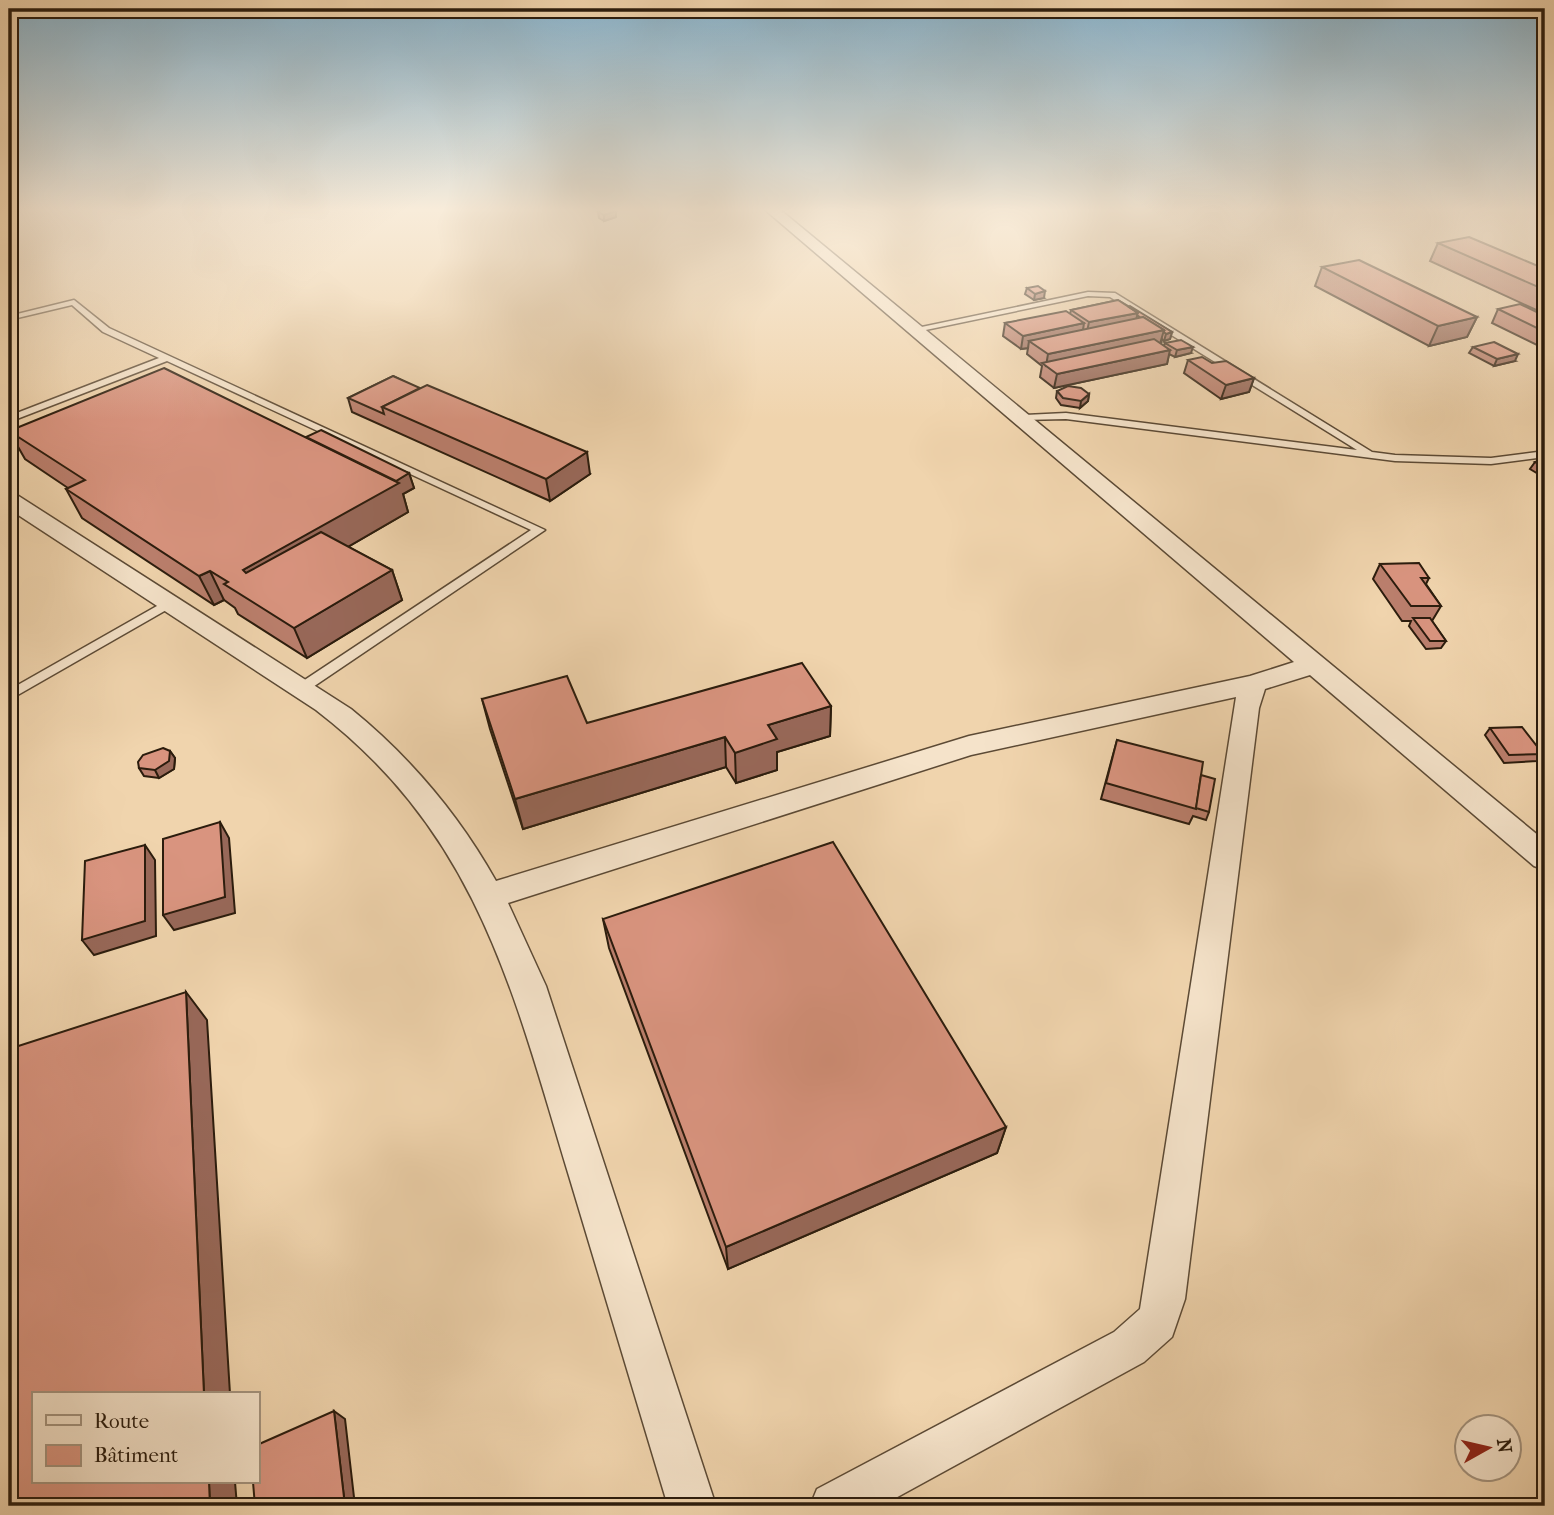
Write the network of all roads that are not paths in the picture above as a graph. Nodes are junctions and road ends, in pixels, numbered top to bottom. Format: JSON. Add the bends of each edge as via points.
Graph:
{"nodes":[{"id":1,"x":856,"y":279,"type":"edge"},
{"id":2,"x":9,"y":318,"type":"edge"},
{"id":3,"x":916,"y":328,"type":"junction"},
{"id":4,"x":167,"y":358,"type":"junction"},
{"id":5,"x":1024,"y":418,"type":"junction"},
{"id":6,"x":9,"y":419,"type":"edge"},
{"id":7,"x":1545,"y":454,"type":"edge"},
{"id":8,"x":1372,"y":456,"type":"junction"},
{"id":9,"x":9,"y":500,"type":"edge"},
{"id":10,"x":170,"y":602,"type":"junction"},
{"id":11,"x":1313,"y":665,"type":"junction"},
{"id":12,"x":1253,"y":684,"type":"junction"},
{"id":13,"x":302,"y":688,"type":"junction"},
{"id":14,"x":9,"y":696,"type":"edge"},
{"id":15,"x":1545,"y":858,"type":"edge"},
{"id":16,"x":490,"y":896,"type":"junction"},
{"id":17,"x":692,"y":1506,"type":"edge"},
{"id":18,"x":834,"y":1506,"type":"edge"}],
"edges":[{"from":1,"to":3,"type":"street"},
{"from":2,"to":4,"type":"lane","via":[[74,302],[107,330]]},
{"from":3,"to":5,"type":"street"},
{"from":3,"to":8,"type":"lane","via":[[1088,294],[1112,295]]},
{"from":4,"to":6,"type":"lane"},
{"from":4,"to":13,"type":"lane","via":[[538,530]]},
{"from":5,"to":8,"type":"lane","via":[[1066,416]]},
{"from":5,"to":11,"type":"street"},
{"from":7,"to":8,"type":"lane","via":[[1483,461]]},
{"from":9,"to":10,"type":"street"},
{"from":10,"to":13,"type":"street"},
{"from":10,"to":14,"type":"lane"},
{"from":11,"to":12,"type":"street"},
{"from":11,"to":15,"type":"street"},
{"from":12,"to":16,"type":"street","via":[[995,739]]},
{"from":12,"to":18,"type":"street","via":[[1157,1322],[1129,1347]]},
{"from":13,"to":16,"type":"street","via":[[355,727],[391,762],[452,835]]},
{"from":16,"to":17,"type":"street","via":[[532,996]]}]}
